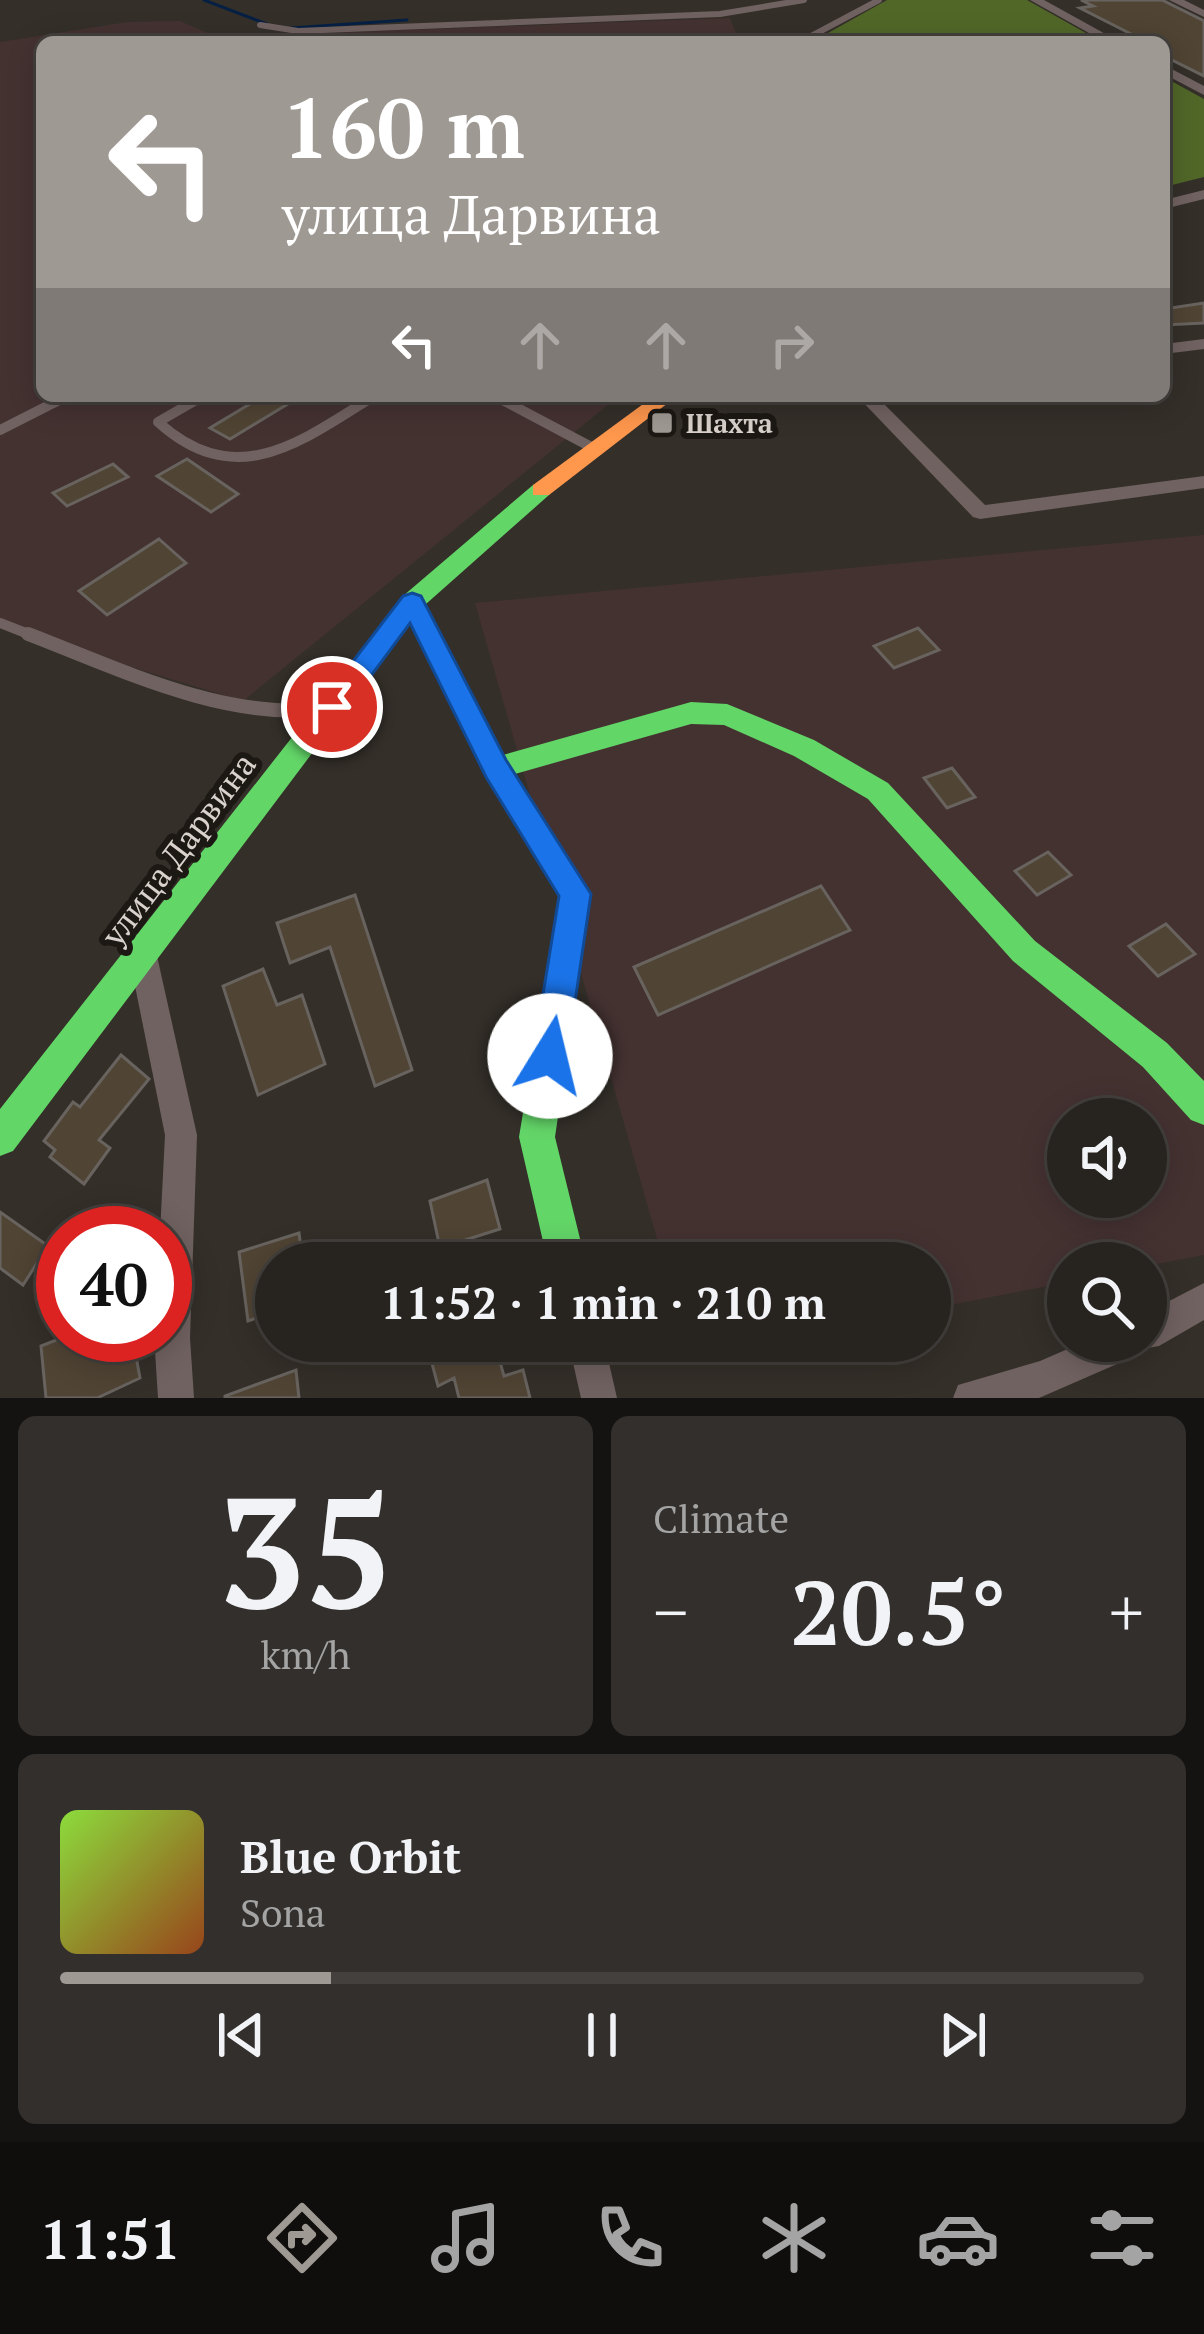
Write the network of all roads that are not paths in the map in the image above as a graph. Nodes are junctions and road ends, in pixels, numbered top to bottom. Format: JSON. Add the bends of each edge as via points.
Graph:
{"nodes":[{"id":1,"x":804,"y":0,"type":"edge"},
{"id":2,"x":879,"y":0,"type":"edge"},
{"id":3,"x":1036,"y":0,"type":"edge"},
{"id":4,"x":1175,"y":0,"type":"edge"},
{"id":5,"x":1204,"y":14,"type":"edge"},
{"id":6,"x":260,"y":25,"type":"dead end"},
{"id":7,"x":811,"y":36,"type":"edge"},
{"id":8,"x":1103,"y":36,"type":"edge"},
{"id":9,"x":1170,"y":72,"type":"edge"},
{"id":10,"x":1204,"y":91,"type":"edge"},
{"id":11,"x":1204,"y":194,"type":"edge"},
{"id":12,"x":1170,"y":203,"type":"edge"},
{"id":13,"x":1204,"y":344,"type":"edge"},
{"id":14,"x":1170,"y":348,"type":"edge"},
{"id":15,"x":55,"y":402,"type":"edge"},
{"id":16,"x":193,"y":402,"type":"edge"},
{"id":17,"x":365,"y":402,"type":"edge"},
{"id":18,"x":506,"y":402,"type":"edge"},
{"id":19,"x":659,"y":402,"type":"edge"},
{"id":20,"x":872,"y":402,"type":"edge"},
{"id":21,"x":0,"y":430,"type":"edge"},
{"id":22,"x":596,"y":449,"type":"junction"},
{"id":23,"x":1204,"y":482,"type":"edge"},
{"id":24,"x":412,"y":602,"type":"junction"},
{"id":25,"x":0,"y":623,"type":"edge"},
{"id":26,"x":332,"y":707,"type":"junction"},
{"id":27,"x":496,"y":768,"type":"junction"},
{"id":28,"x":142,"y":956,"type":"junction"},
{"id":29,"x":1204,"y":1107,"type":"edge"},
{"id":30,"x":0,"y":1138,"type":"edge"},
{"id":31,"x":562,"y":1242,"type":"edge"},
{"id":32,"x":1204,"y":1301,"type":"edge"},
{"id":33,"x":1167,"y":1321,"type":"edge"},
{"id":34,"x":591,"y":1362,"type":"edge"},
{"id":35,"x":1091,"y":1362,"type":"edge"},
{"id":36,"x":1046,"y":1388,"type":"edge"},
{"id":37,"x":176,"y":1398,"type":"edge"},
{"id":38,"x":599,"y":1398,"type":"edge"},
{"id":39,"x":971,"y":1398,"type":"edge"}],
"edges":[{"from":1,"to":6,"type":"lane","via":[[720,14],[298,31]]},
{"from":2,"to":7,"type":"lane"},
{"from":3,"to":8,"type":"street"},
{"from":4,"to":5,"type":"street"},
{"from":9,"to":10,"type":"street"},
{"from":11,"to":12,"type":"street"},
{"from":13,"to":14,"type":"street"},
{"from":15,"to":21,"type":"lane"},
{"from":16,"to":17,"type":"lane","via":[[158,422],[204,457],[274,456]]},
{"from":18,"to":22,"type":"lane"},
{"from":19,"to":22,"type":"street","name":"улица Дарвина"},
{"from":20,"to":23,"type":"street","via":[[980,512]]},
{"from":22,"to":24,"type":"street","name":"улица Дарвина"},
{"from":24,"to":26,"type":"street","name":"улица Дарвина"},
{"from":24,"to":27,"type":"street"},
{"from":25,"to":26,"type":"lane","via":[[248,710],[296,716]]},
{"from":26,"to":28,"type":"street","name":"улица Дарвина"},
{"from":27,"to":29,"type":"street","via":[[692,713],[727,715],[804,748],[878,791],[1024,951],[1155,1055]]},
{"from":27,"to":31,"type":"street","via":[[575,894],[537,1137]]},
{"from":28,"to":30,"type":"street","name":"улица Дарвина"},
{"from":28,"to":37,"type":"street","via":[[181,1135]]},
{"from":32,"to":33,"type":"street"},
{"from":34,"to":38,"type":"street"},
{"from":35,"to":36,"type":"street"},
{"from":36,"to":39,"type":"street"}]}
